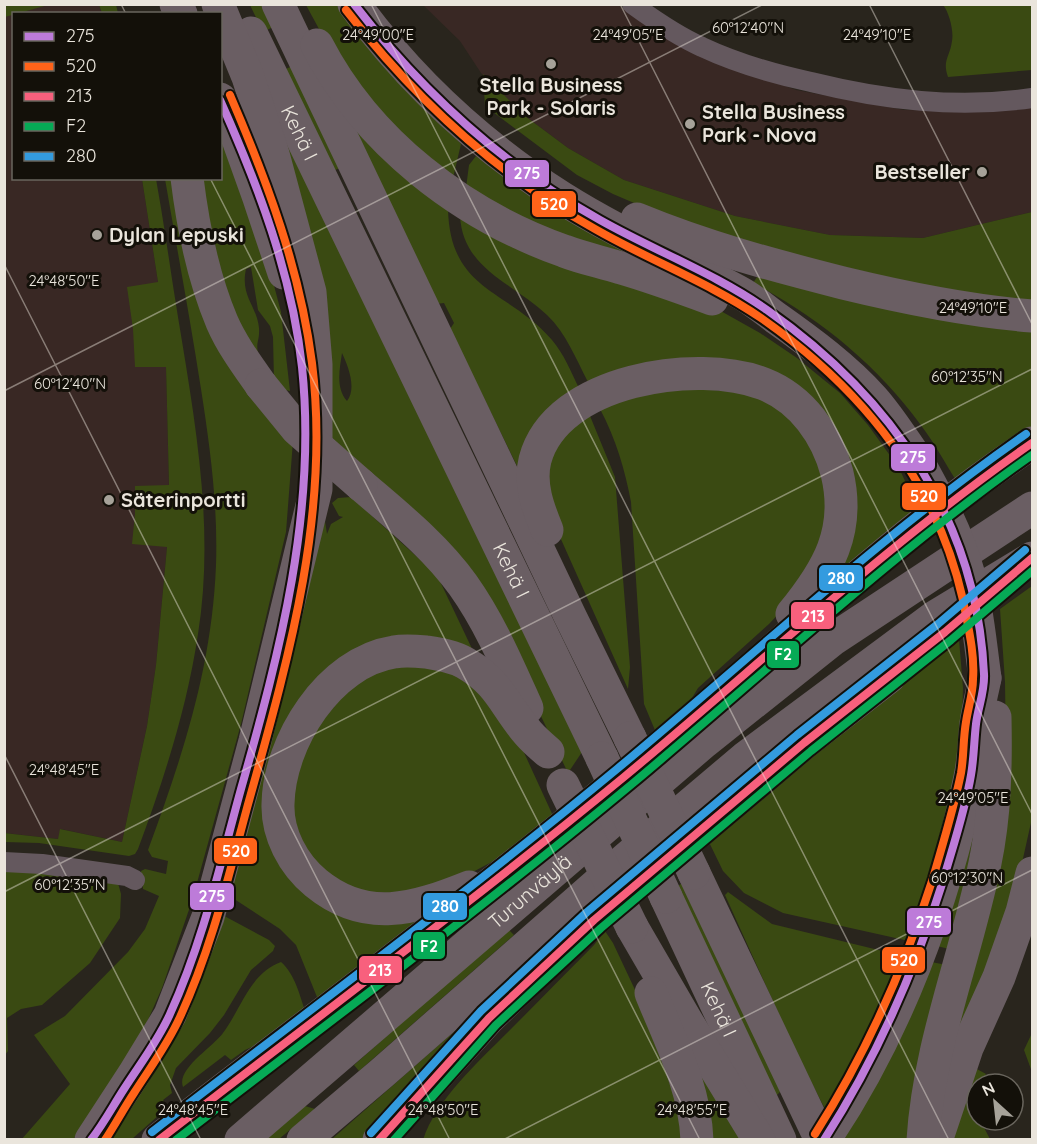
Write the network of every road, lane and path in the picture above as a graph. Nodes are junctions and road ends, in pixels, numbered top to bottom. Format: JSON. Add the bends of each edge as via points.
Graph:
{"nodes":[{"id":1,"x":237,"y":4,"type":"edge"},
{"id":2,"x":278,"y":4,"type":"edge"},
{"id":3,"x":296,"y":4,"type":"edge"},
{"id":4,"x":354,"y":4,"type":"edge"},
{"id":5,"x":632,"y":4,"type":"edge"},
{"id":6,"x":222,"y":14,"type":"edge"},
{"id":7,"x":1032,"y":98,"type":"edge"},
{"id":8,"x":222,"y":103,"type":"edge"},
{"id":9,"x":187,"y":180,"type":"edge"},
{"id":10,"x":564,"y":199,"type":"junction"},
{"id":11,"x":1032,"y":315,"type":"edge"},
{"id":12,"x":782,"y":322,"type":"junction"},
{"id":13,"x":1032,"y":443,"type":"edge"},
{"id":14,"x":1032,"y":508,"type":"edge"},
{"id":15,"x":1032,"y":559,"type":"edge"},
{"id":16,"x":290,"y":592,"type":"junction"},
{"id":17,"x":570,"y":616,"type":"junction"},
{"id":18,"x":763,"y":656,"type":"junction"},
{"id":19,"x":985,"y":678,"type":"junction"},
{"id":20,"x":548,"y":752,"type":"junction"},
{"id":21,"x":4,"y":862,"type":"edge"},
{"id":22,"x":504,"y":873,"type":"junction"},
{"id":23,"x":1032,"y":873,"type":"edge"},
{"id":24,"x":135,"y":880,"type":"dead end"},
{"id":25,"x":633,"y":931,"type":"junction"},
{"id":26,"x":446,"y":1065,"type":"junction"},
{"id":27,"x":759,"y":1124,"type":"edge"},
{"id":28,"x":91,"y":1140,"type":"edge"},
{"id":29,"x":158,"y":1140,"type":"edge"},
{"id":30,"x":241,"y":1140,"type":"edge"},
{"id":31,"x":303,"y":1140,"type":"edge"},
{"id":32,"x":379,"y":1140,"type":"edge"},
{"id":33,"x":413,"y":1140,"type":"edge"},
{"id":34,"x":697,"y":1140,"type":"edge"},
{"id":35,"x":780,"y":1140,"type":"edge"},
{"id":36,"x":822,"y":1140,"type":"edge"},
{"id":37,"x":923,"y":1140,"type":"edge"},
{"id":38,"x":937,"y":1140,"type":"edge"}],
"edges":[{"from":1,"to":27,"type":"highway","name":"Kehä I","bridge":true,"via":[[602,758],[666,897]]},
{"from":2,"to":17,"type":"highway","name":"Kehä I"},
{"from":3,"to":12,"type":"highway","via":[[335,76],[369,120],[438,186],[480,213],[564,252]]},
{"from":4,"to":10,"type":"highway","via":[[382,42],[451,113],[488,146]]},
{"from":5,"to":7,"type":"street","via":[[720,55],[838,89],[941,102]]},
{"from":6,"to":16,"type":"highway","via":[[273,154],[310,292],[316,364],[316,489]]},
{"from":8,"to":16,"type":"highway","via":[[281,260],[303,367],[305,490]]},
{"from":9,"to":20,"type":"highway","bridge":true,"via":[[204,267],[222,322],[236,349],[297,429],[408,525],[462,584],[490,629]]},
{"from":10,"to":11,"type":"highway","via":[[611,208],[679,237],[787,269],[949,305]]},
{"from":10,"to":12,"type":"highway","via":[[740,293]]},
{"from":12,"to":19,"type":"highway","bridge":true,"via":[[854,380],[916,458],[954,532],[968,571]]},
{"from":13,"to":18,"type":"highway","via":[[960,494]]},
{"from":14,"to":30,"type":"highway","name":"Turunväylä","via":[[832,640],[704,742]]},
{"from":15,"to":26,"type":"highway","via":[[804,743],[594,920],[489,1018]]},
{"from":15,"to":31,"type":"highway","name":"Turunväylä","via":[[936,616],[745,758]]},
{"from":16,"to":28,"type":"highway","via":[[208,917],[170,1015]]},
{"from":17,"to":18,"type":"highway","via":[[561,565],[536,498],[533,478],[535,461],[549,432],[571,410],[613,388],[639,380],[704,372],[738,376],[766,385],[807,415],[833,459],[842,512],[837,540],[825,569]]},
{"from":17,"to":36,"type":"highway","name":"Kehä I","bridge":true},
{"from":18,"to":22,"type":"highway","via":[[688,723]]},
{"from":19,"to":36,"type":"highway","via":[[971,774],[938,899],[888,1024],[860,1081]]},
{"from":19,"to":37,"type":"highway","via":[[995,717],[992,817],[975,906],[934,1059]]},
{"from":20,"to":22,"type":"highway","via":[[487,678],[463,662],[416,651],[371,659],[347,673],[326,692],[292,741],[277,806],[281,827],[303,872],[326,891],[346,903],[387,909],[432,902]]},
{"from":20,"to":25,"type":"highway","bridge":true},
{"from":21,"to":24,"type":"street","via":[[95,871]]},
{"from":22,"to":29,"type":"highway"},
{"from":23,"to":38,"type":"highway","via":[[1003,966],[967,1048]]},
{"from":25,"to":27,"type":"highway"},
{"from":25,"to":34,"type":"highway","via":[[640,965],[687,1084]]},
{"from":26,"to":32,"type":"highway"},
{"from":26,"to":33,"type":"highway"},
{"from":27,"to":35,"type":"highway","name":"Kehä I"}]}
